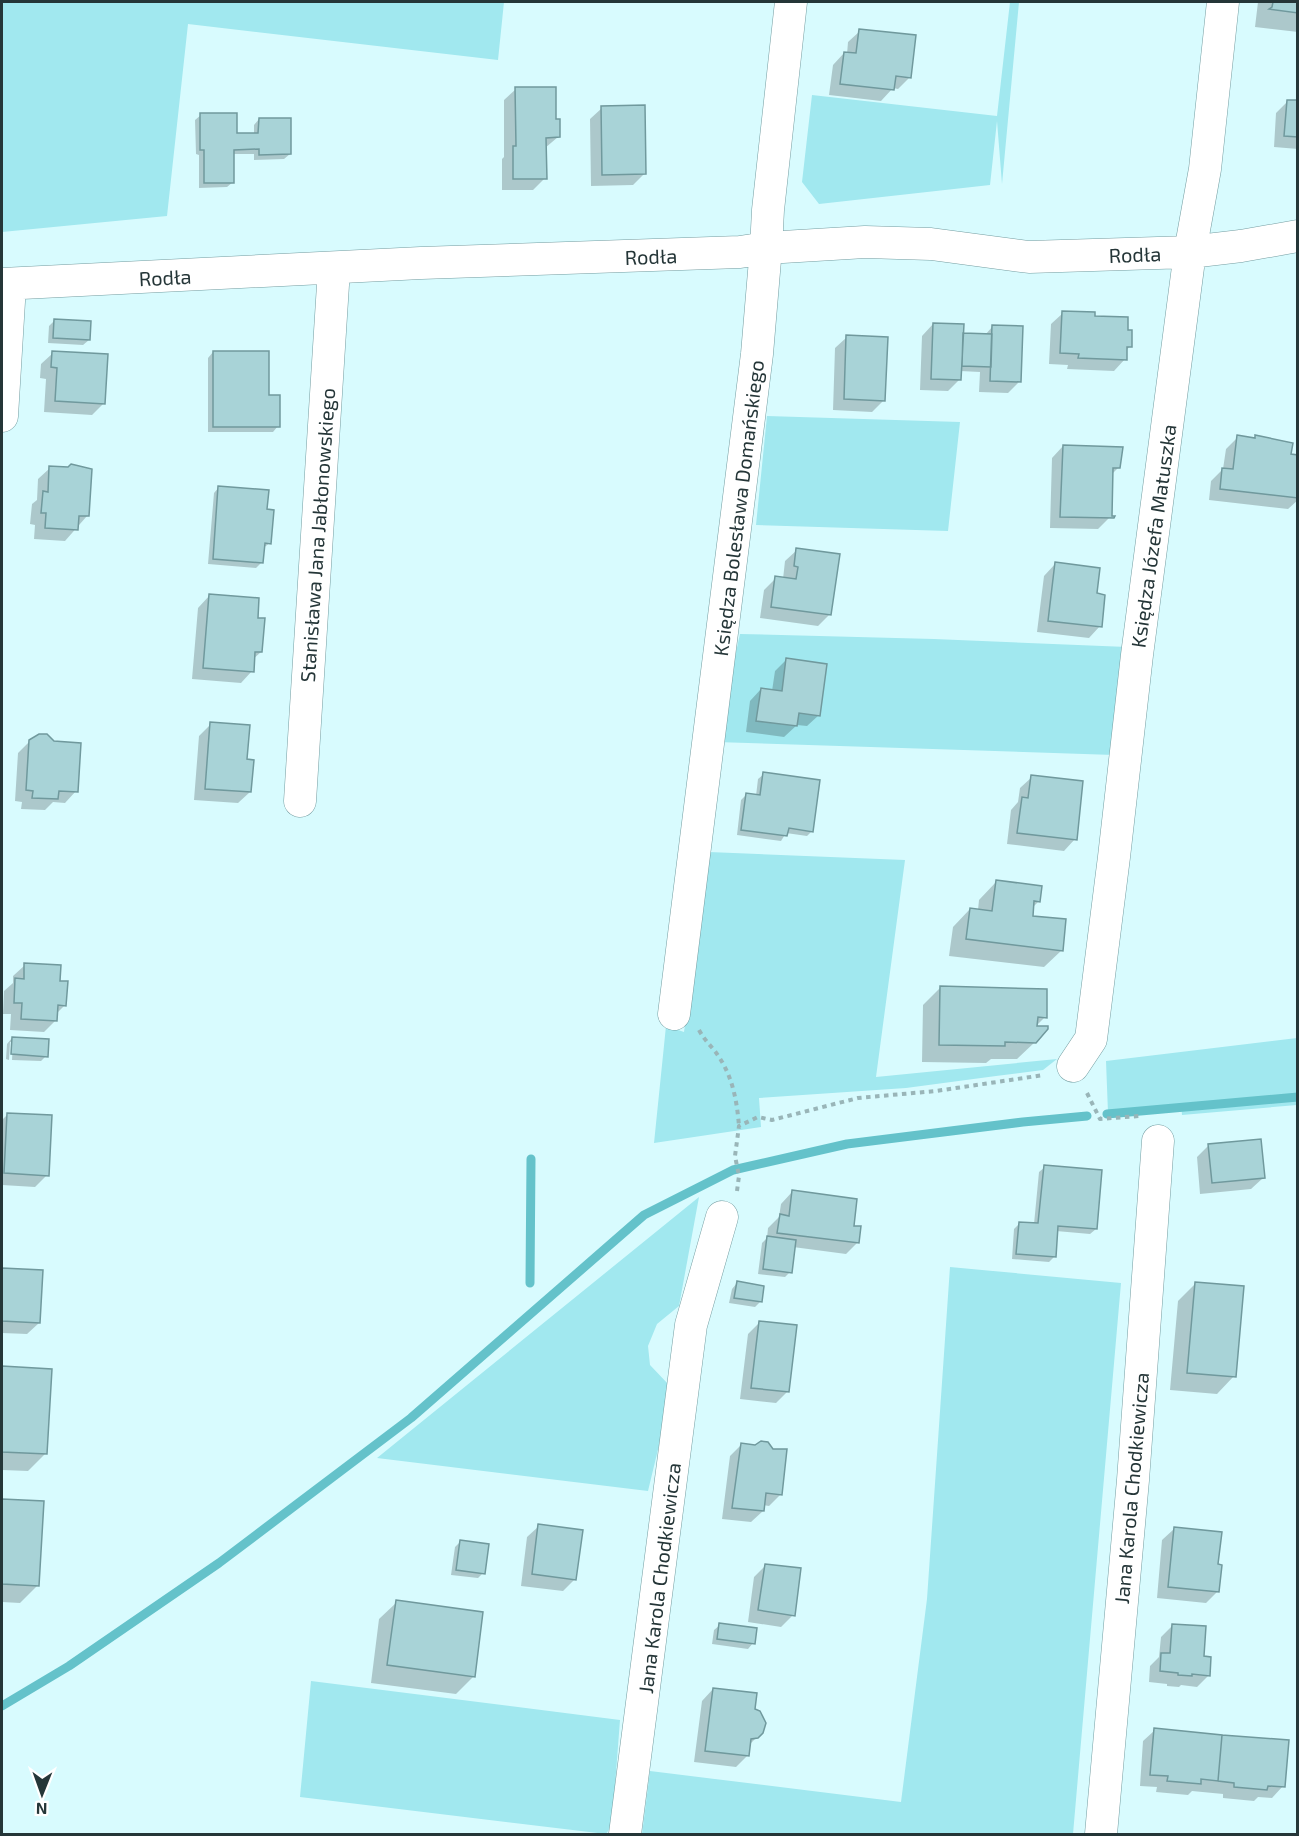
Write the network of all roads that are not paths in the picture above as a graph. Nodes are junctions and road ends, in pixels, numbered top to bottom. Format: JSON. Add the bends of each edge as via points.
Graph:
{"nodes":[{"id":1,"x":791,"y":2,"type":"edge"},
{"id":2,"x":1223,"y":2,"type":"edge"},
{"id":3,"x":1298,"y":236,"type":"edge"},
{"id":4,"x":766,"y":248,"type":"junction"},
{"id":5,"x":1190,"y":252,"type":"junction"},
{"id":6,"x":334,"y":269,"type":"junction"},
{"id":7,"x":6,"y":284,"type":"edge"},
{"id":8,"x":2,"y":416,"type":"edge"},
{"id":9,"x":300,"y":801,"type":"dead end"},
{"id":10,"x":674,"y":1014,"type":"road end"},
{"id":11,"x":1072,"y":1066,"type":"road end"},
{"id":12,"x":1158,"y":1141,"type":"dead end"},
{"id":13,"x":722,"y":1218,"type":"dead end"},
{"id":14,"x":625,"y":1834,"type":"edge"},
{"id":15,"x":1101,"y":1834,"type":"edge"}],
"edges":[{"from":1,"to":4,"type":"street","name":"Księdza Bolesława Domańskiego"},
{"from":2,"to":5,"type":"street","name":"Księdza Józefa Matuszka","via":[[1205,169]]},
{"from":3,"to":5,"type":"street","name":"Rodła"},
{"from":4,"to":5,"type":"street","name":"Rodła","via":[[865,242],[931,244],[1029,257]]},
{"from":4,"to":6,"type":"street","name":"Rodła","via":[[729,253]]},
{"from":4,"to":10,"type":"street","name":"Księdza Bolesława Domańskiego","via":[[757,354]]},
{"from":5,"to":11,"type":"street","name":"Księdza Józefa Matuszka","via":[[1091,1040]]},
{"from":6,"to":7,"type":"street","name":"Rodła"},
{"from":6,"to":9,"type":"street","name":"Stanisława Jana Jabłonowskiego"},
{"from":7,"to":8,"type":"street"},
{"from":12,"to":15,"type":"street","name":"Jana Karola Chodkiewicza"},
{"from":13,"to":14,"type":"street","name":"Jana Karola Chodkiewicza","via":[[691,1325]]}]}
